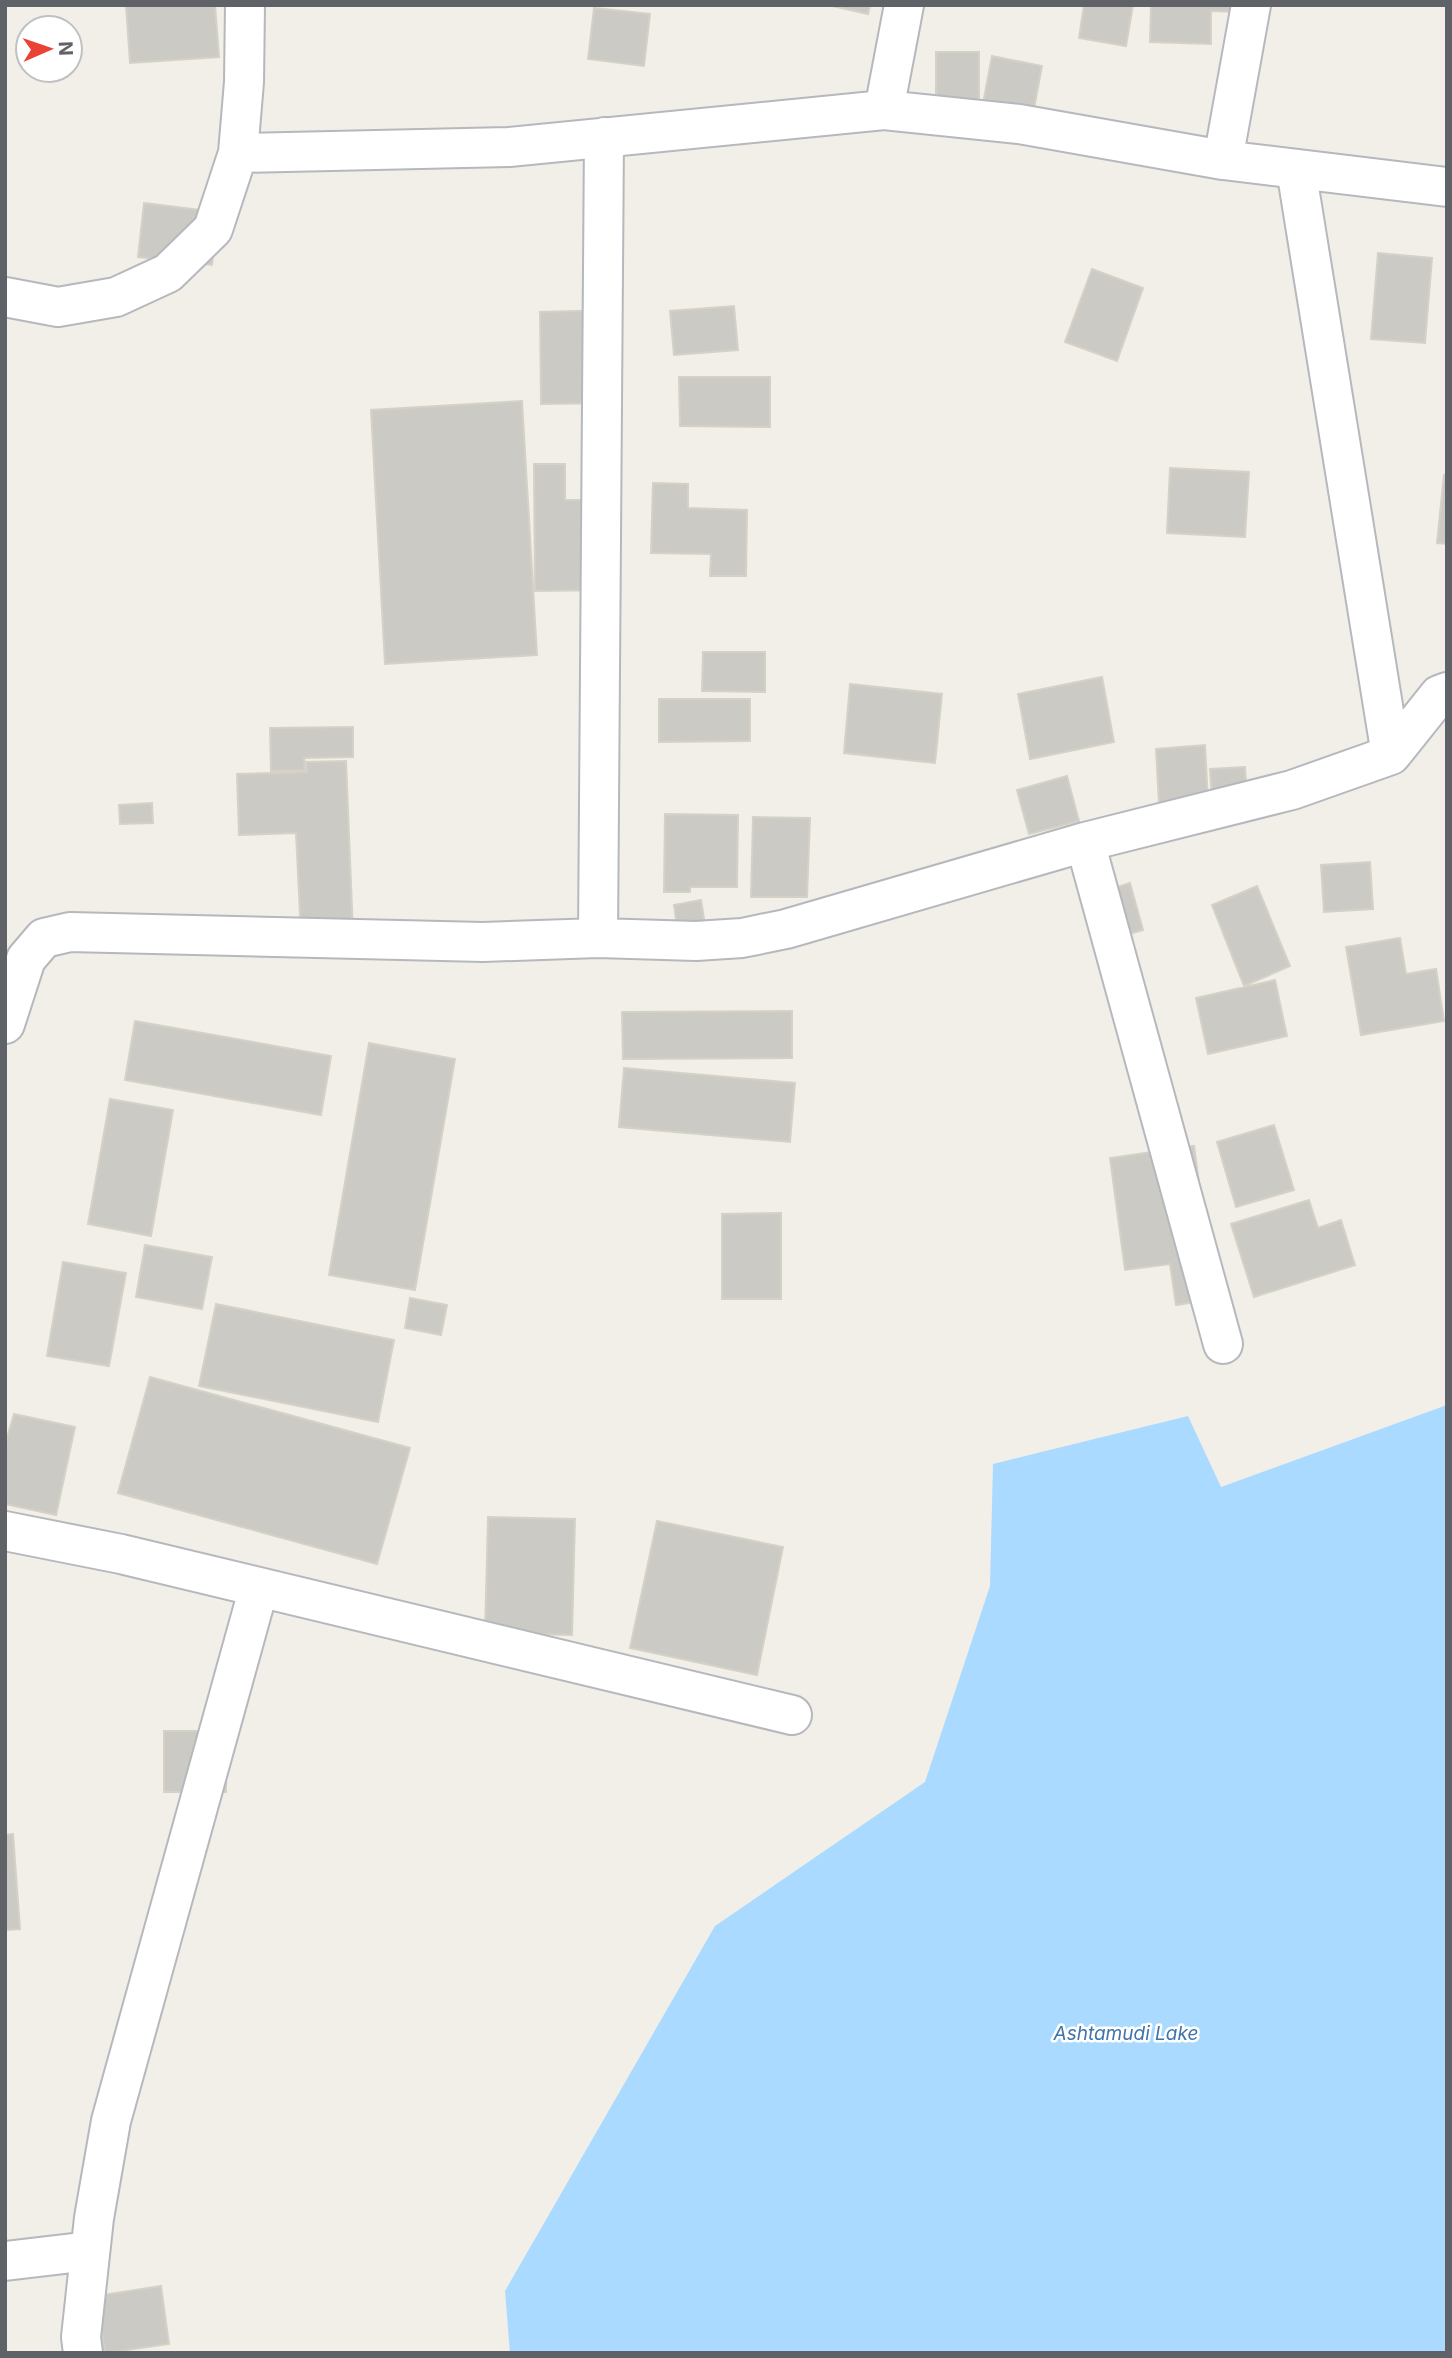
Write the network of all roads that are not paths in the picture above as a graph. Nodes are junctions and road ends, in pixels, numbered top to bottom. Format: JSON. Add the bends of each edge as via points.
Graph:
{"nodes":[{"id":1,"x":246,"y":5,"type":"edge"},
{"id":2,"x":904,"y":5,"type":"edge"},
{"id":3,"x":1251,"y":5,"type":"edge"},
{"id":4,"x":884,"y":110,"type":"junction"},
{"id":5,"x":604,"y":137,"type":"junction"},
{"id":6,"x":238,"y":153,"type":"junction"},
{"id":7,"x":1223,"y":160,"type":"junction"},
{"id":8,"x":1296,"y":169,"type":"junction"},
{"id":9,"x":1447,"y":187,"type":"edge"},
{"id":10,"x":5,"y":297,"type":"edge"},
{"id":11,"x":1447,"y":692,"type":"edge"},
{"id":12,"x":1391,"y":755,"type":"junction"},
{"id":13,"x":1085,"y":842,"type":"junction"},
{"id":14,"x":598,"y":938,"type":"junction"},
{"id":15,"x":5,"y":1024,"type":"edge"},
{"id":16,"x":1223,"y":1344,"type":"dead end"},
{"id":17,"x":5,"y":1531,"type":"edge"},
{"id":18,"x":259,"y":1587,"type":"junction"},
{"id":19,"x":792,"y":1715,"type":"dead end"},
{"id":20,"x":90,"y":2250,"type":"junction"},
{"id":21,"x":5,"y":2261,"type":"edge"},
{"id":22,"x":83,"y":2353,"type":"edge"}],
"edges":[{"from":1,"to":6,"type":"street"},
{"from":2,"to":4,"type":"street"},
{"from":3,"to":7,"type":"street"},
{"from":4,"to":5,"type":"street"},
{"from":4,"to":7,"type":"street","via":[[1019,124]]},
{"from":5,"to":6,"type":"street","via":[[509,147]]},
{"from":5,"to":14,"type":"street"},
{"from":6,"to":10,"type":"street","via":[[213,229],[168,273],[116,297],[58,307]]},
{"from":7,"to":8,"type":"street"},
{"from":8,"to":9,"type":"street"},
{"from":8,"to":12,"type":"street"},
{"from":11,"to":12,"type":"street","via":[[1439,695]]},
{"from":12,"to":13,"type":"street","via":[[1292,790]]},
{"from":13,"to":14,"type":"street","via":[[742,938]]},
{"from":13,"to":16,"type":"street"},
{"from":14,"to":15,"type":"street","via":[[482,942],[70,932],[44,938],[26,959]]},
{"from":17,"to":18,"type":"street"},
{"from":18,"to":19,"type":"street"},
{"from":18,"to":20,"type":"street","via":[[111,2121]]},
{"from":20,"to":21,"type":"street"},
{"from":20,"to":22,"type":"street"}]}
